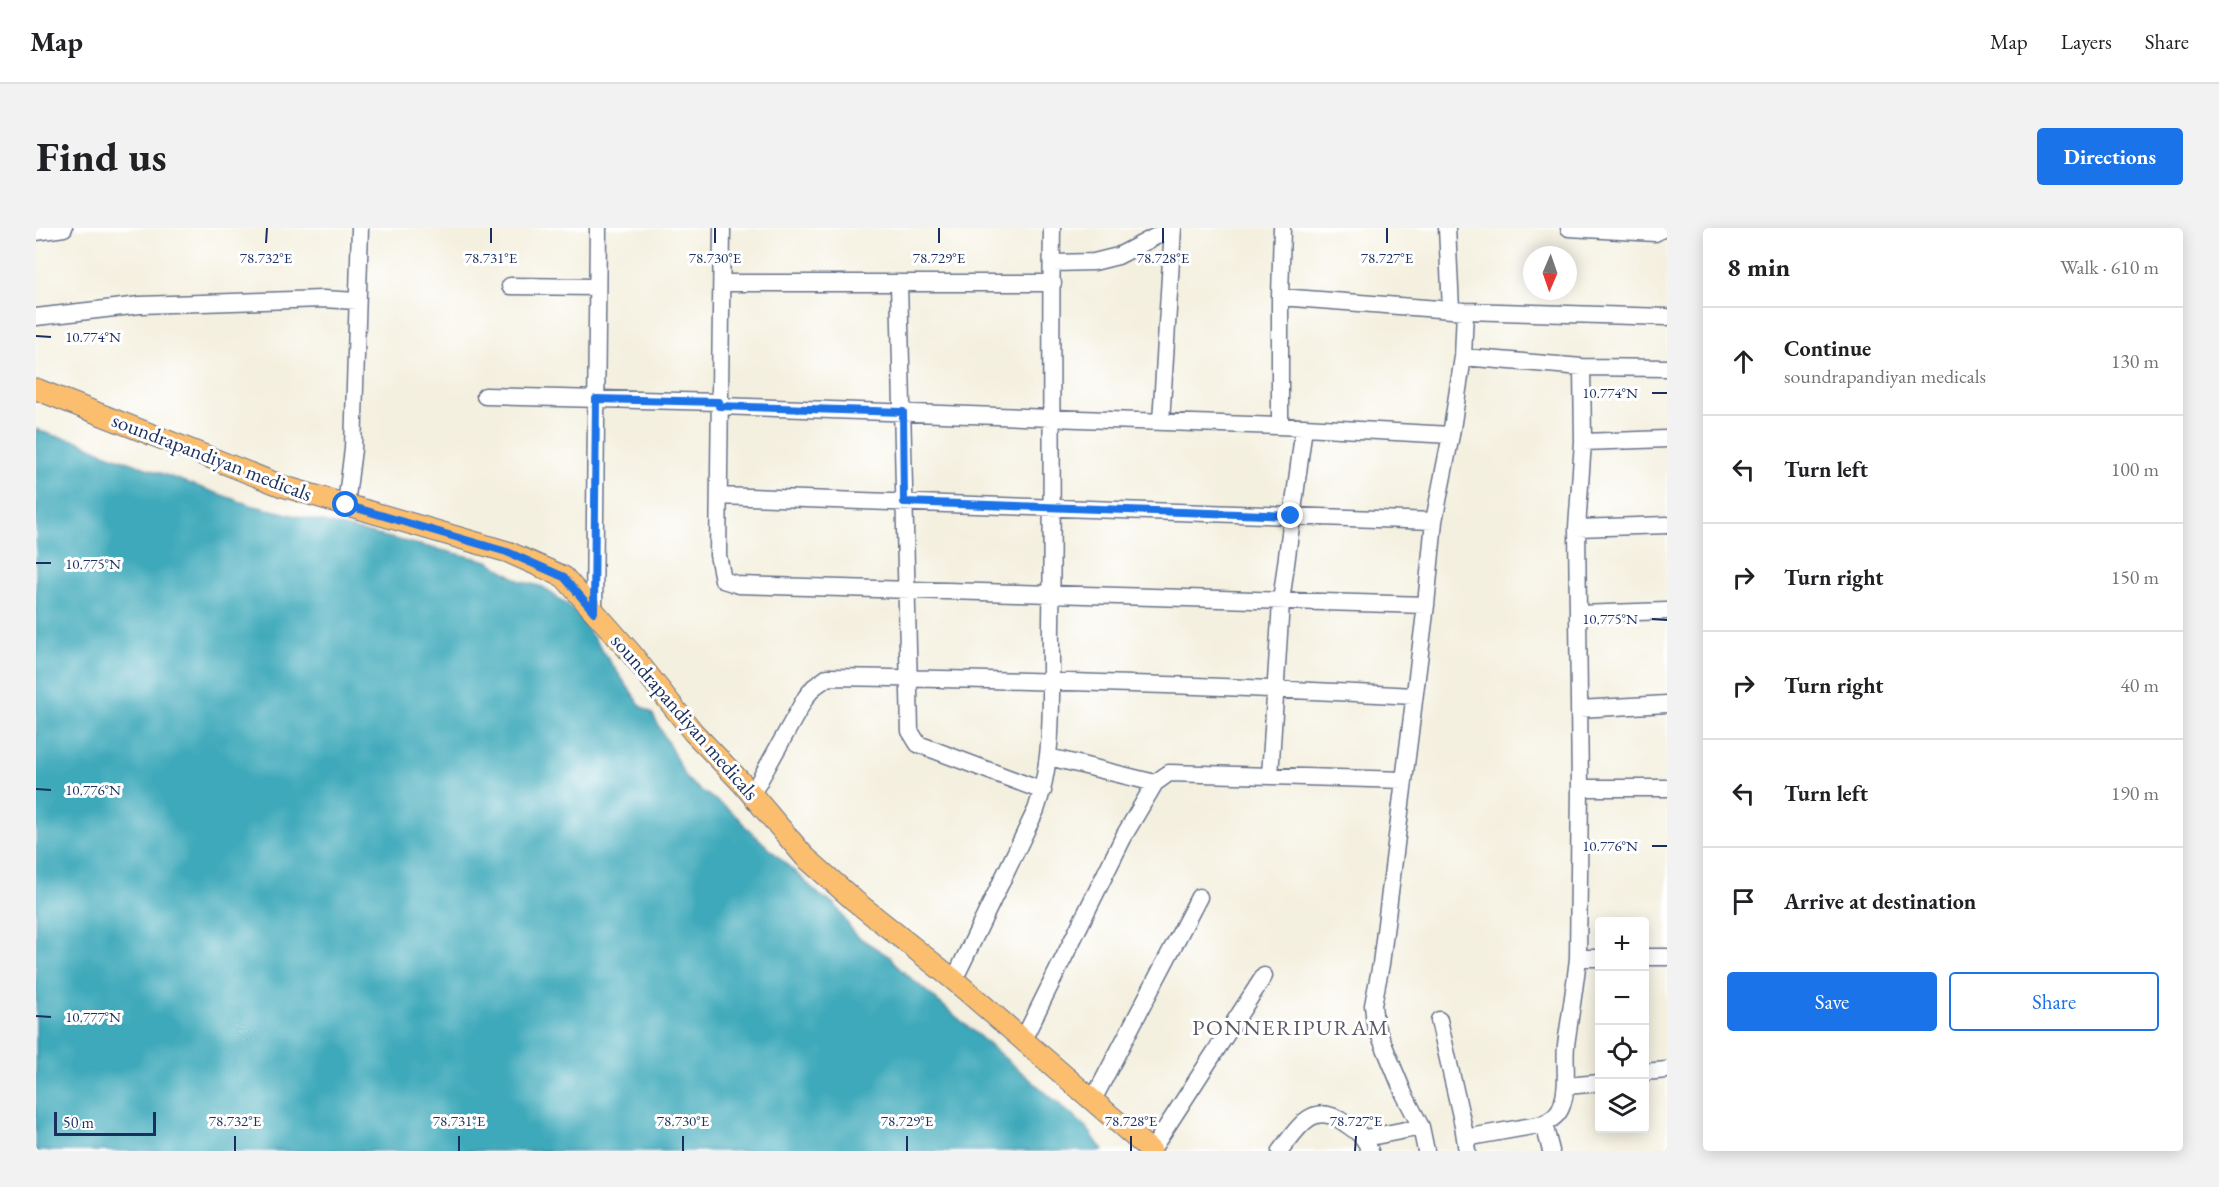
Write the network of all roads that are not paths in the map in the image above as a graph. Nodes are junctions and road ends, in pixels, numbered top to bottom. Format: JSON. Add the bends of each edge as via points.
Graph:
{"nodes":[{"id":1,"x":64,"y":228,"type":"edge"},
{"id":2,"x":360,"y":228,"type":"edge"},
{"id":3,"x":598,"y":228,"type":"edge"},
{"id":4,"x":722,"y":228,"type":"edge"},
{"id":5,"x":1052,"y":228,"type":"edge"},
{"id":6,"x":1172,"y":228,"type":"edge"},
{"id":7,"x":1282,"y":228,"type":"edge"},
{"id":8,"x":1447,"y":228,"type":"edge"},
{"id":9,"x":1569,"y":228,"type":"edge"},
{"id":10,"x":1664,"y":228,"type":"edge"},
{"id":11,"x":36,"y":232,"type":"edge"},
{"id":12,"x":1052,"y":263,"type":"junction"},
{"id":13,"x":899,"y":282,"type":"junction"},
{"id":14,"x":722,"y":283,"type":"junction"},
{"id":15,"x":1053,"y":283,"type":"junction"},
{"id":16,"x":510,"y":286,"type":"dead end"},
{"id":17,"x":597,"y":287,"type":"junction"},
{"id":18,"x":1280,"y":297,"type":"junction"},
{"id":19,"x":357,"y":302,"type":"junction"},
{"id":20,"x":1458,"y":310,"type":"junction"},
{"id":21,"x":36,"y":317,"type":"edge"},
{"id":22,"x":1667,"y":317,"type":"edge"},
{"id":23,"x":1462,"y":357,"type":"junction"},
{"id":24,"x":1582,"y":367,"type":"junction"},
{"id":25,"x":1667,"y":368,"type":"edge"},
{"id":26,"x":36,"y":389,"type":"edge"},
{"id":27,"x":485,"y":396,"type":"dead end"},
{"id":28,"x":596,"y":399,"type":"junction"},
{"id":29,"x":719,"y":404,"type":"junction"},
{"id":30,"x":903,"y":412,"type":"junction"},
{"id":31,"x":1052,"y":418,"type":"junction"},
{"id":32,"x":1161,"y":422,"type":"junction"},
{"id":33,"x":1280,"y":426,"type":"junction"},
{"id":34,"x":1304,"y":427,"type":"junction"},
{"id":35,"x":1451,"y":435,"type":"junction"},
{"id":36,"x":1667,"y":439,"type":"edge"},
{"id":37,"x":1583,"y":442,"type":"junction"},
{"id":38,"x":719,"y":496,"type":"junction"},
{"id":39,"x":904,"y":502,"type":"junction"},
{"id":40,"x":346,"y":505,"type":"junction"},
{"id":41,"x":1052,"y":507,"type":"junction"},
{"id":42,"x":1291,"y":516,"type":"junction"},
{"id":43,"x":1434,"y":520,"type":"junction"},
{"id":44,"x":1667,"y":525,"type":"edge"},
{"id":45,"x":1577,"y":528,"type":"junction"},
{"id":46,"x":905,"y":591,"type":"junction"},
{"id":47,"x":1051,"y":595,"type":"junction"},
{"id":48,"x":1281,"y":602,"type":"junction"},
{"id":49,"x":1426,"y":605,"type":"junction"},
{"id":50,"x":1667,"y":611,"type":"edge"},
{"id":51,"x":594,"y":612,"type":"junction"},
{"id":52,"x":1578,"y":614,"type":"junction"},
{"id":53,"x":909,"y":678,"type":"junction"},
{"id":54,"x":1050,"y":680,"type":"junction"},
{"id":55,"x":1277,"y":688,"type":"junction"},
{"id":56,"x":1413,"y":696,"type":"junction"},
{"id":57,"x":1667,"y":704,"type":"edge"},
{"id":58,"x":1579,"y":709,"type":"junction"},
{"id":59,"x":1049,"y":758,"type":"junction"},
{"id":60,"x":1270,"y":776,"type":"junction"},
{"id":61,"x":1404,"y":780,"type":"junction"},
{"id":62,"x":1155,"y":783,"type":"junction"},
{"id":63,"x":1580,"y":788,"type":"junction"},
{"id":64,"x":1667,"y":788,"type":"edge"},
{"id":65,"x":1043,"y":791,"type":"junction"},
{"id":66,"x":752,"y":794,"type":"junction"},
{"id":67,"x":1199,"y":897,"type":"dead end"},
{"id":68,"x":1649,"y":957,"type":"edge"},
{"id":69,"x":1667,"y":957,"type":"edge"},
{"id":70,"x":1578,"y":958,"type":"junction"},
{"id":71,"x":1595,"y":958,"type":"edge"},
{"id":72,"x":1264,"y":976,"type":"dead end"},
{"id":73,"x":954,"y":980,"type":"junction"},
{"id":74,"x":1439,"y":1020,"type":"dead end"},
{"id":75,"x":1023,"y":1040,"type":"junction"},
{"id":76,"x":1667,"y":1070,"type":"edge"},
{"id":77,"x":1649,"y":1072,"type":"edge"},
{"id":78,"x":1595,"y":1083,"type":"edge"},
{"id":79,"x":1566,"y":1086,"type":"junction"},
{"id":80,"x":1093,"y":1101,"type":"junction"},
{"id":81,"x":1544,"y":1124,"type":"junction"},
{"id":82,"x":1421,"y":1127,"type":"junction"},
{"id":83,"x":1368,"y":1144,"type":"edge"},
{"id":84,"x":1466,"y":1145,"type":"edge"},
{"id":85,"x":1151,"y":1151,"type":"edge"},
{"id":86,"x":1280,"y":1151,"type":"edge"},
{"id":87,"x":1426,"y":1151,"type":"edge"},
{"id":88,"x":1551,"y":1151,"type":"edge"}],
"edges":[{"from":1,"to":11,"type":"street"},
{"from":2,"to":19,"type":"street"},
{"from":3,"to":17,"type":"street"},
{"from":4,"to":14,"type":"street"},
{"from":5,"to":12,"type":"street"},
{"from":6,"to":12,"type":"street","via":[[1118,256],[1094,262]]},
{"from":6,"to":32,"type":"street"},
{"from":7,"to":18,"type":"street"},
{"from":8,"to":20,"type":"street"},
{"from":9,"to":10,"type":"street","via":[[1655,233]]},
{"from":12,"to":15,"type":"street"},
{"from":13,"to":14,"type":"street"},
{"from":13,"to":15,"type":"street"},
{"from":13,"to":30,"type":"street"},
{"from":14,"to":29,"type":"street"},
{"from":15,"to":31,"type":"street"},
{"from":16,"to":17,"type":"street"},
{"from":17,"to":28,"type":"street"},
{"from":18,"to":20,"type":"street"},
{"from":18,"to":33,"type":"street"},
{"from":19,"to":21,"type":"street","via":[[323,299],[140,305]]},
{"from":19,"to":40,"type":"street","via":[[353,449]]},
{"from":20,"to":22,"type":"street"},
{"from":20,"to":23,"type":"street"},
{"from":23,"to":24,"type":"street"},
{"from":23,"to":35,"type":"street"},
{"from":24,"to":25,"type":"street"},
{"from":24,"to":37,"type":"street"},
{"from":26,"to":40,"type":"main road","name":"soundrapandiyan medicals","via":[[282,486]]},
{"from":27,"to":28,"type":"street"},
{"from":28,"to":29,"type":"street"},
{"from":28,"to":51,"type":"street"},
{"from":29,"to":30,"type":"street"},
{"from":29,"to":38,"type":"street"},
{"from":30,"to":31,"type":"street"},
{"from":30,"to":39,"type":"street"},
{"from":31,"to":32,"type":"street"},
{"from":31,"to":41,"type":"street"},
{"from":32,"to":33,"type":"street"},
{"from":33,"to":34,"type":"street"},
{"from":34,"to":35,"type":"street"},
{"from":34,"to":42,"type":"street"},
{"from":35,"to":43,"type":"street"},
{"from":36,"to":37,"type":"street"},
{"from":37,"to":45,"type":"street"},
{"from":38,"to":39,"type":"street"},
{"from":38,"to":46,"type":"street","via":[[718,555],[723,580],[739,585]]},
{"from":39,"to":41,"type":"street"},
{"from":39,"to":46,"type":"street"},
{"from":40,"to":51,"type":"main road","name":"soundrapandiyan medicals","via":[[507,552],[564,577]]},
{"from":41,"to":42,"type":"street"},
{"from":41,"to":47,"type":"street"},
{"from":42,"to":43,"type":"street"},
{"from":42,"to":48,"type":"street"},
{"from":43,"to":49,"type":"street"},
{"from":44,"to":45,"type":"street"},
{"from":45,"to":52,"type":"street"},
{"from":46,"to":47,"type":"street"},
{"from":46,"to":53,"type":"street"},
{"from":47,"to":48,"type":"street"},
{"from":47,"to":54,"type":"street"},
{"from":48,"to":49,"type":"street"},
{"from":48,"to":55,"type":"street"},
{"from":49,"to":56,"type":"street"},
{"from":50,"to":52,"type":"street"},
{"from":51,"to":66,"type":"main road","name":"soundrapandiyan medicals","via":[[632,653],[693,732]]},
{"from":52,"to":58,"type":"street"},
{"from":53,"to":54,"type":"street"},
{"from":53,"to":65,"type":"street","via":[[910,731],[918,744]]},
{"from":53,"to":66,"type":"street","via":[[828,676],[806,697]]},
{"from":54,"to":55,"type":"street"},
{"from":54,"to":59,"type":"street"},
{"from":55,"to":56,"type":"street"},
{"from":55,"to":60,"type":"street"},
{"from":56,"to":61,"type":"street"},
{"from":57,"to":58,"type":"street"},
{"from":58,"to":63,"type":"street"},
{"from":59,"to":62,"type":"street"},
{"from":59,"to":65,"type":"street"},
{"from":60,"to":61,"type":"street"},
{"from":60,"to":62,"type":"street","via":[[1169,773]]},
{"from":61,"to":82,"type":"street","via":[[1373,1005],[1375,1024]]},
{"from":62,"to":75,"type":"street","via":[[1125,834]]},
{"from":63,"to":64,"type":"street"},
{"from":63,"to":70,"type":"street"},
{"from":65,"to":73,"type":"street"},
{"from":66,"to":73,"type":"main road","name":"soundrapandiyan medicals","via":[[805,857]]},
{"from":67,"to":80,"type":"street"},
{"from":68,"to":69,"type":"street"},
{"from":70,"to":71,"type":"street"},
{"from":70,"to":79,"type":"street","via":[[1566,1046]]},
{"from":72,"to":85,"type":"street"},
{"from":73,"to":75,"type":"main road","name":"soundrapandiyan medicals"},
{"from":74,"to":84,"type":"street"},
{"from":75,"to":80,"type":"main road","name":"soundrapandiyan medicals"},
{"from":76,"to":77,"type":"street"},
{"from":78,"to":79,"type":"street"},
{"from":79,"to":81,"type":"street","via":[[1562,1106],[1555,1118]]},
{"from":80,"to":85,"type":"main road","name":"soundrapandiyan medicals"},
{"from":81,"to":84,"type":"street"},
{"from":81,"to":88,"type":"street"},
{"from":82,"to":83,"type":"street"},
{"from":82,"to":87,"type":"street"},
{"from":83,"to":86,"type":"street","via":[[1336,1116],[1320,1113],[1306,1119]]}]}
